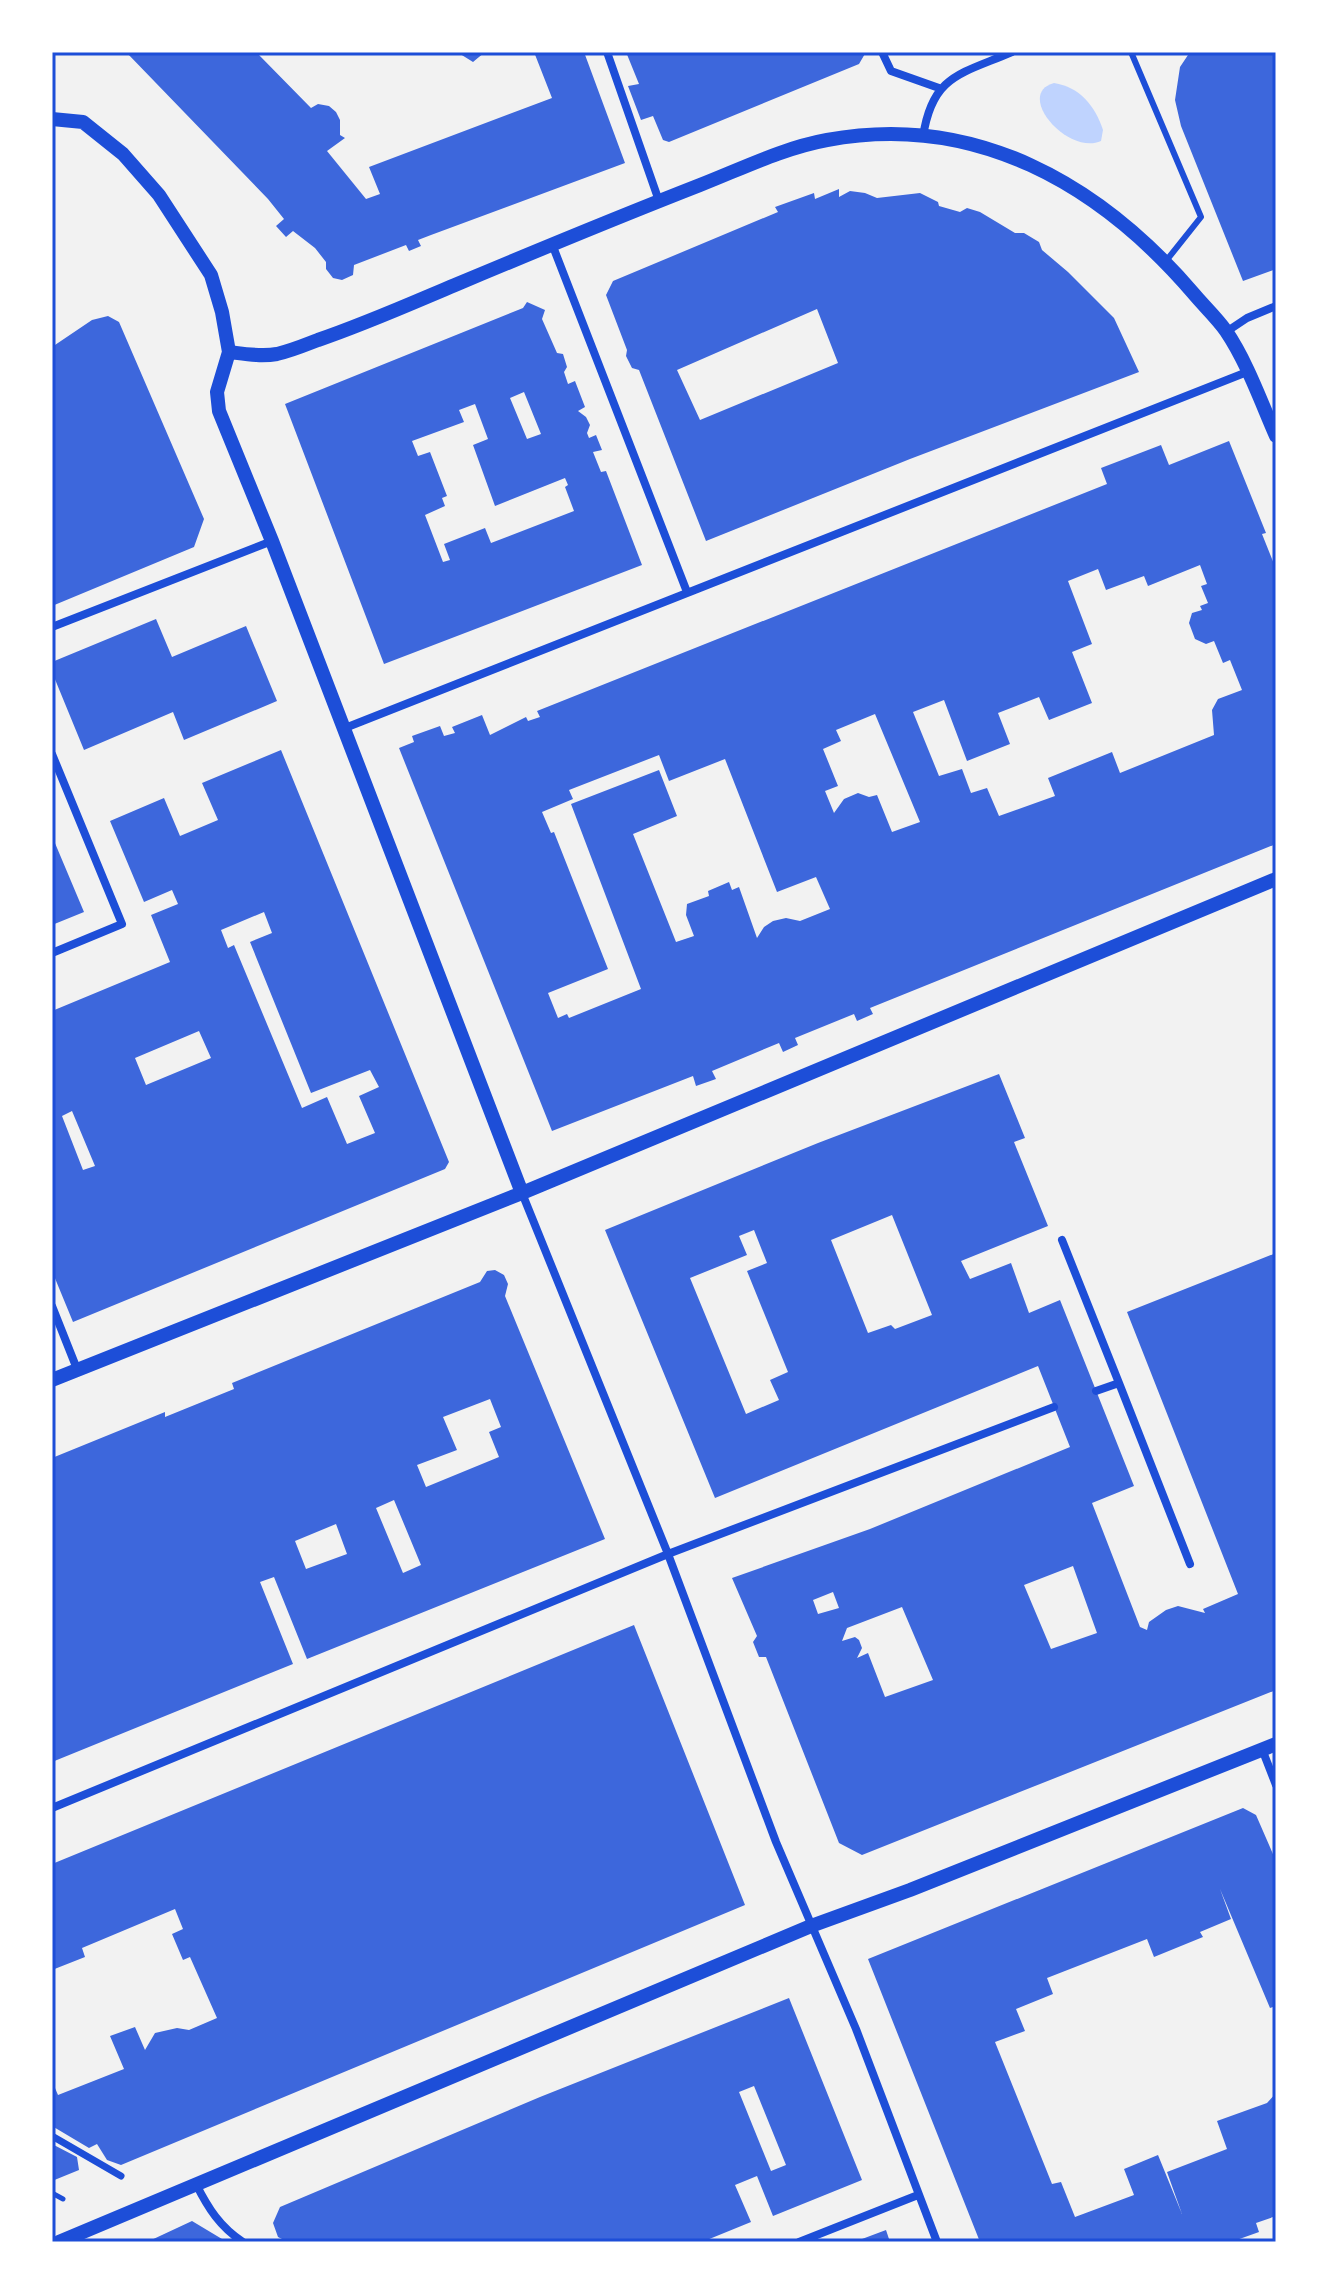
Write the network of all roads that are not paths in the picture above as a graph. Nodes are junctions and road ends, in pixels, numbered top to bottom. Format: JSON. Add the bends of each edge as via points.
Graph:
{"nodes":[{"id":1,"x":607,"y":52,"type":"edge"},
{"id":2,"x":882,"y":52,"type":"edge"},
{"id":3,"x":1012,"y":52,"type":"edge"},
{"id":4,"x":1131,"y":52,"type":"edge"},
{"id":5,"x":939,"y":88,"type":"junction"},
{"id":6,"x":52,"y":119,"type":"edge"},
{"id":7,"x":923,"y":137,"type":"junction"},
{"id":8,"x":659,"y":201,"type":"junction"},
{"id":9,"x":552,"y":244,"type":"junction"},
{"id":10,"x":1166,"y":261,"type":"junction"},
{"id":11,"x":1276,"y":306,"type":"edge"},
{"id":12,"x":1226,"y":332,"type":"junction"},
{"id":13,"x":229,"y":352,"type":"junction"},
{"id":14,"x":1247,"y":372,"type":"junction"},
{"id":15,"x":1276,"y":436,"type":"edge"},
{"id":16,"x":272,"y":541,"type":"junction"},
{"id":17,"x":687,"y":592,"type":"junction"},
{"id":18,"x":52,"y":627,"type":"edge"},
{"id":19,"x":345,"y":728,"type":"junction"},
{"id":20,"x":52,"y":754,"type":"edge"},
{"id":21,"x":1276,"y":879,"type":"edge"},
{"id":22,"x":52,"y":953,"type":"edge"},
{"id":23,"x":522,"y":1193,"type":"junction"},
{"id":24,"x":1062,"y":1240,"type":"dead end"},
{"id":25,"x":52,"y":1306,"type":"edge"},
{"id":26,"x":77,"y":1369,"type":"junction"},
{"id":27,"x":52,"y":1380,"type":"edge"},
{"id":28,"x":1119,"y":1383,"type":"junction"},
{"id":29,"x":1096,"y":1391,"type":"dead end"},
{"id":30,"x":1054,"y":1407,"type":"dead end"},
{"id":31,"x":668,"y":1554,"type":"junction"},
{"id":32,"x":1190,"y":1564,"type":"dead end"},
{"id":33,"x":1269,"y":1747,"type":"edge"},
{"id":34,"x":1276,"y":1785,"type":"edge"},
{"id":35,"x":52,"y":1808,"type":"edge"},
{"id":36,"x":811,"y":1926,"type":"junction"},
{"id":37,"x":52,"y":2136,"type":"edge"},
{"id":38,"x":121,"y":2176,"type":"dead end"},
{"id":39,"x":196,"y":2184,"type":"junction"},
{"id":40,"x":918,"y":2195,"type":"junction"},
{"id":41,"x":59,"y":2242,"type":"edge"},
{"id":42,"x":243,"y":2242,"type":"edge"},
{"id":43,"x":799,"y":2242,"type":"edge"},
{"id":44,"x":937,"y":2242,"type":"edge"}],
"edges":[{"from":1,"to":8,"type":"street"},
{"from":2,"to":5,"type":"street","via":[[891,71]]},
{"from":3,"to":5,"type":"street"},
{"from":4,"to":10,"type":"lane","via":[[1201,217]]},
{"from":5,"to":7,"type":"street","via":[[926,112]]},
{"from":6,"to":13,"type":"street","via":[[83,122],[95,130],[159,195],[211,275]]},
{"from":7,"to":8,"type":"street","via":[[889,134],[827,140]]},
{"from":7,"to":10,"type":"street","via":[[976,145],[1039,167],[1080,190]]},
{"from":8,"to":9,"type":"street"},
{"from":9,"to":13,"type":"street","via":[[279,354]]},
{"from":9,"to":17,"type":"street"},
{"from":10,"to":12,"type":"street"},
{"from":11,"to":12,"type":"street"},
{"from":12,"to":14,"type":"street"},
{"from":13,"to":16,"type":"street","via":[[217,392],[219,411]]},
{"from":14,"to":15,"type":"street"},
{"from":14,"to":17,"type":"street"},
{"from":16,"to":18,"type":"street"},
{"from":16,"to":19,"type":"street"},
{"from":17,"to":19,"type":"street"},
{"from":19,"to":23,"type":"street"},
{"from":20,"to":22,"type":"street","via":[[122,924]]},
{"from":21,"to":23,"type":"street"},
{"from":23,"to":26,"type":"street"},
{"from":23,"to":31,"type":"street"},
{"from":24,"to":28,"type":"street"},
{"from":25,"to":26,"type":"street"},
{"from":26,"to":27,"type":"street"},
{"from":28,"to":29,"type":"street"},
{"from":28,"to":32,"type":"street"},
{"from":30,"to":31,"type":"street"},
{"from":31,"to":35,"type":"street"},
{"from":31,"to":36,"type":"street"},
{"from":33,"to":34,"type":"street"},
{"from":33,"to":36,"type":"street"},
{"from":36,"to":39,"type":"street"},
{"from":36,"to":40,"type":"street"},
{"from":37,"to":38,"type":"street"},
{"from":39,"to":41,"type":"street"},
{"from":39,"to":42,"type":"street","via":[[210,2211]]},
{"from":40,"to":43,"type":"street"},
{"from":40,"to":44,"type":"street"}]}
